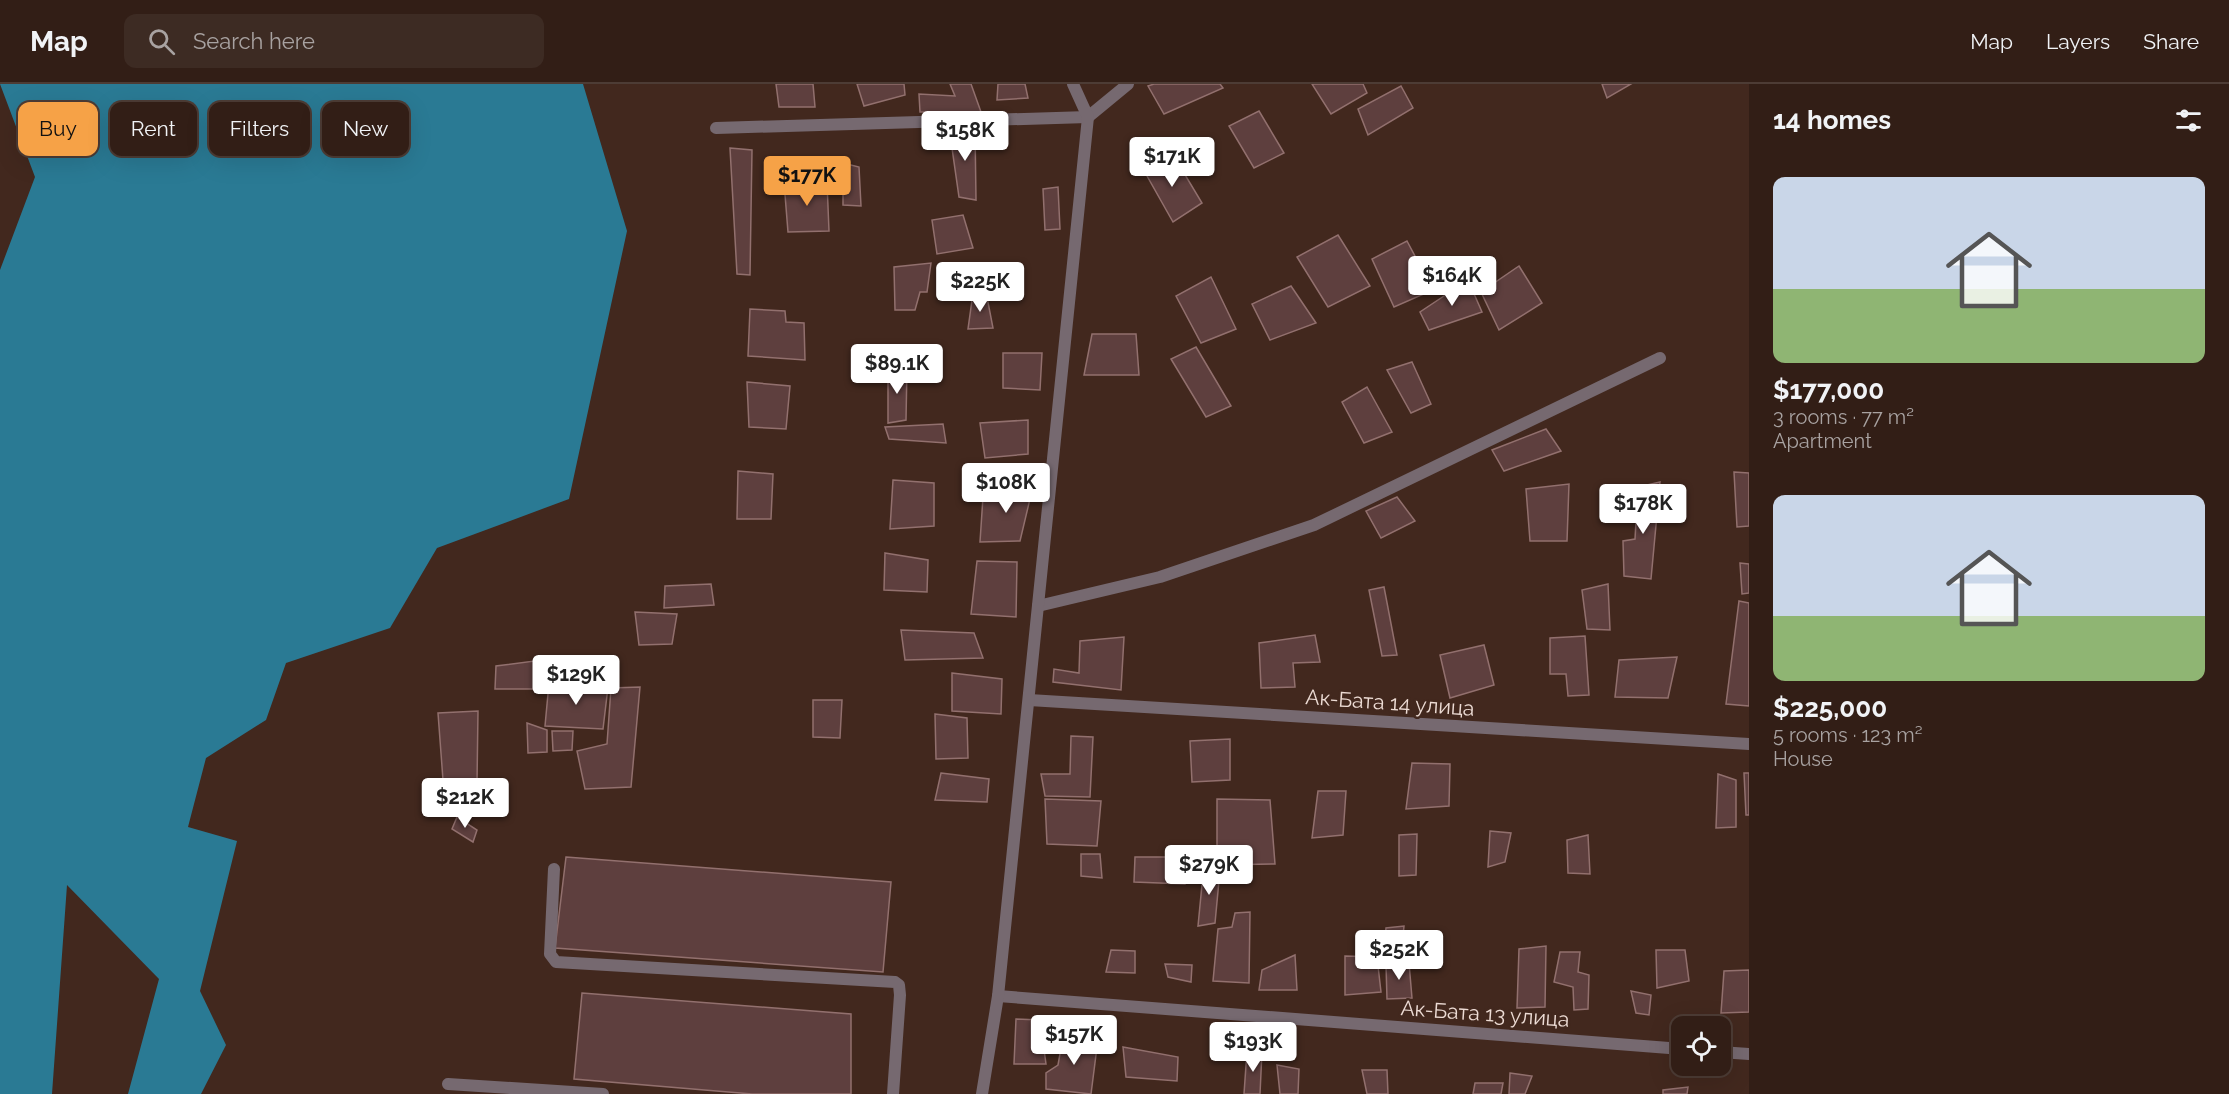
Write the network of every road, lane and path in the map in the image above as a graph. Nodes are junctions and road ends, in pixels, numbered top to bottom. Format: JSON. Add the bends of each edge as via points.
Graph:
{"nodes":[{"id":1,"x":1073,"y":84,"type":"edge"},
{"id":2,"x":1128,"y":84,"type":"edge"},
{"id":3,"x":1088,"y":117,"type":"junction"},
{"id":4,"x":716,"y":128,"type":"dead end"},
{"id":5,"x":1660,"y":358,"type":"dead end"},
{"id":6,"x":1038,"y":606,"type":"junction"},
{"id":7,"x":1029,"y":700,"type":"junction"},
{"id":8,"x":1749,"y":744,"type":"edge"},
{"id":9,"x":554,"y":869,"type":"dead end"},
{"id":10,"x":998,"y":996,"type":"junction"},
{"id":11,"x":1671,"y":1047,"type":"edge"},
{"id":12,"x":1731,"y":1053,"type":"edge"},
{"id":13,"x":1749,"y":1054,"type":"edge"},
{"id":14,"x":448,"y":1084,"type":"dead end"},
{"id":15,"x":603,"y":1094,"type":"edge"},
{"id":16,"x":893,"y":1094,"type":"edge"},
{"id":17,"x":982,"y":1094,"type":"edge"}],
"edges":[{"from":1,"to":3,"type":"street"},
{"from":2,"to":3,"type":"street"},
{"from":3,"to":4,"type":"street"},
{"from":3,"to":6,"type":"street"},
{"from":5,"to":6,"type":"street","via":[[1314,525],[1160,577]]},
{"from":6,"to":7,"type":"street"},
{"from":7,"to":8,"type":"street","name":"Ак-Бата 14 улица"},
{"from":7,"to":10,"type":"street"},
{"from":9,"to":16,"type":"street","via":[[550,954],[556,962],[895,982],[900,995]]},
{"from":10,"to":11,"type":"street","name":"Ак-Бата 13 улица"},
{"from":10,"to":17,"type":"street"},
{"from":12,"to":13,"type":"street"},
{"from":14,"to":15,"type":"street"}]}
